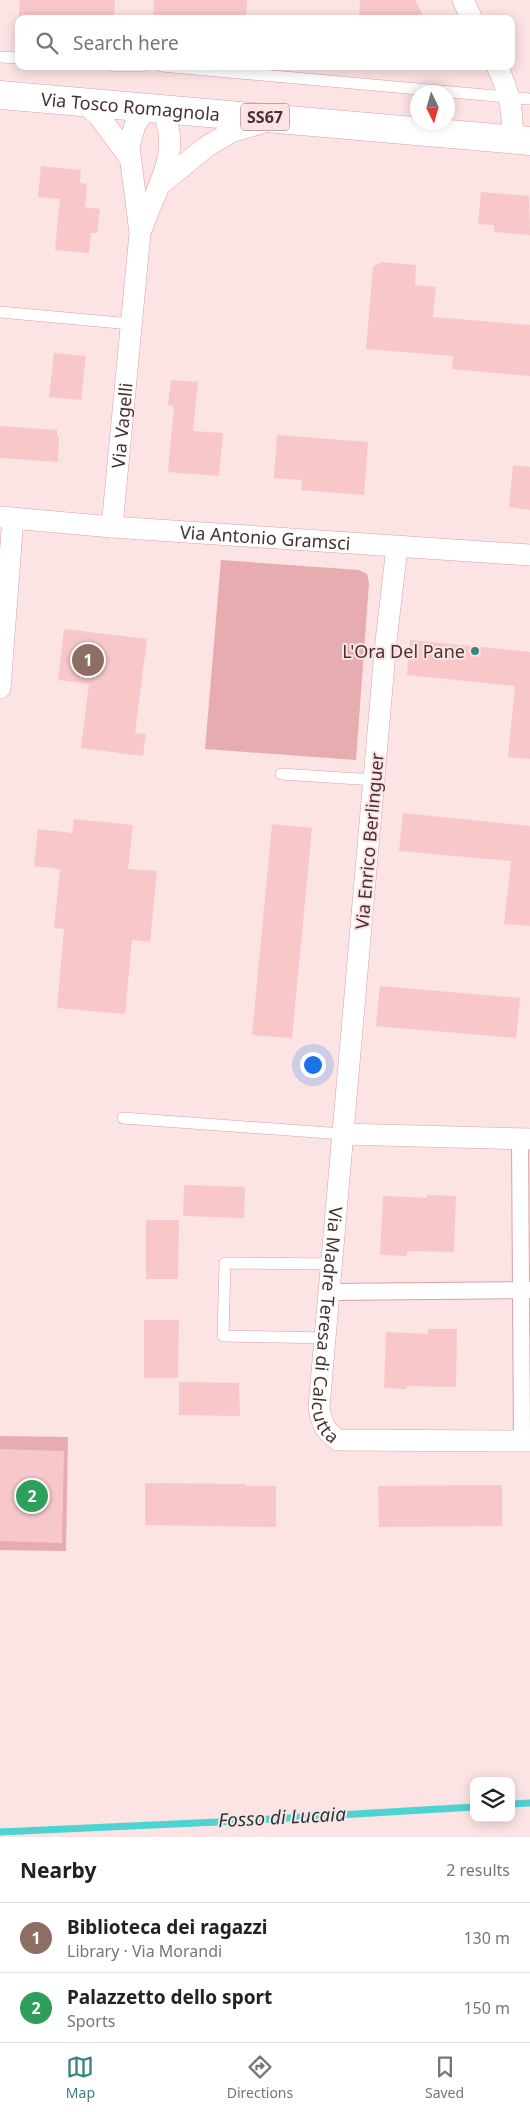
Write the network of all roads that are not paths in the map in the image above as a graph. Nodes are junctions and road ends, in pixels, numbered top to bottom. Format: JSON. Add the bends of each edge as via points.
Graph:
{"nodes":[{"id":1,"x":463,"y":0,"type":"edge"},
{"id":2,"x":470,"y":15,"type":"edge"},
{"id":3,"x":0,"y":57,"type":"edge"},
{"id":4,"x":15,"y":58,"type":"edge"},
{"id":5,"x":207,"y":70,"type":"edge"},
{"id":6,"x":500,"y":70,"type":"edge"},
{"id":7,"x":0,"y":95,"type":"edge"},
{"id":8,"x":520,"y":98,"type":"edge"},
{"id":9,"x":84,"y":103,"type":"junction"},
{"id":10,"x":154,"y":108,"type":"junction"},
{"id":11,"x":276,"y":118,"type":"junction"},
{"id":12,"x":521,"y":140,"type":"edge"},
{"id":13,"x":129,"y":158,"type":"junction"},
{"id":14,"x":162,"y":183,"type":"junction"},
{"id":15,"x":140,"y":233,"type":"junction"},
{"id":16,"x":0,"y":312,"type":"edge"},
{"id":17,"x":131,"y":324,"type":"junction"},
{"id":18,"x":6,"y":517,"type":"edge"},
{"id":19,"x":112,"y":527,"type":"junction"},
{"id":20,"x":397,"y":547,"type":"junction"},
{"id":21,"x":530,"y":555,"type":"edge"},
{"id":22,"x":0,"y":688,"type":"edge"},
{"id":23,"x":280,"y":774,"type":"dead end"},
{"id":24,"x":375,"y":780,"type":"junction"},
{"id":25,"x":123,"y":1118,"type":"dead end"},
{"id":26,"x":343,"y":1134,"type":"junction"},
{"id":27,"x":525,"y":1139,"type":"edge"},
{"id":28,"x":333,"y":1264,"type":"junction"},
{"id":29,"x":526,"y":1290,"type":"edge"},
{"id":30,"x":330,"y":1292,"type":"junction"},
{"id":31,"x":325,"y":1338,"type":"junction"},
{"id":32,"x":526,"y":1441,"type":"edge"}],
"edges":[{"from":1,"to":2,"type":"street"},
{"from":3,"to":4,"type":"lane"},
{"from":5,"to":8,"type":"lane"},
{"from":6,"to":8,"type":"street"},
{"from":7,"to":9,"type":"main road","name":"Via Tosco Romagnola","number":"SS67"},
{"from":8,"to":12,"type":"street","via":[[513,117]]},
{"from":9,"to":10,"type":"main road","name":"Via Tosco Romagnola","number":"SS67"},
{"from":9,"to":13,"type":"street","name":"Via Vagelli","via":[[99,116]]},
{"from":10,"to":11,"type":"main road","name":"Via Tosco Romagnola","number":"SS67"},
{"from":10,"to":13,"type":"street","name":"Via Vagelli","via":[[135,125]]},
{"from":10,"to":14,"type":"street","name":"Via Vagelli","via":[[169,128],[168,160]]},
{"from":11,"to":12,"type":"main road","name":"Via Tosco Romagnola","number":"SS67"},
{"from":11,"to":14,"type":"street","name":"Via Vagelli","via":[[231,132],[206,147]]},
{"from":13,"to":15,"type":"street","name":"Via Vagelli"},
{"from":14,"to":15,"type":"street","name":"Via Vagelli"},
{"from":15,"to":17,"type":"street","name":"Via Vagelli"},
{"from":16,"to":17,"type":"lane"},
{"from":17,"to":19,"type":"street","name":"Via Vagelli"},
{"from":18,"to":19,"type":"street","name":"Via Antonio Gramsci"},
{"from":18,"to":22,"type":"street"},
{"from":19,"to":20,"type":"street","name":"Via Antonio Gramsci"},
{"from":20,"to":21,"type":"street","name":"Via Antonio Gramsci"},
{"from":20,"to":24,"type":"street","name":"Via Enrico Berlinguer"},
{"from":23,"to":24,"type":"lane"},
{"from":24,"to":26,"type":"street","name":"Via Enrico Berlinguer"},
{"from":25,"to":26,"type":"lane"},
{"from":26,"to":27,"type":"street"},
{"from":26,"to":28,"type":"street","name":"Via Madre Teresa di Calcutta"},
{"from":27,"to":29,"type":"street"},
{"from":28,"to":30,"type":"street","name":"Via Madre Teresa di Calcutta"},
{"from":28,"to":31,"type":"lane","via":[[225,1263],[223,1336]]},
{"from":29,"to":30,"type":"street"},
{"from":29,"to":32,"type":"street"},
{"from":30,"to":31,"type":"street","name":"Via Madre Teresa di Calcutta"},
{"from":31,"to":32,"type":"street","name":"Via Madre Teresa di Calcutta","via":[[320,1416],[325,1429],[338,1440]]}]}
